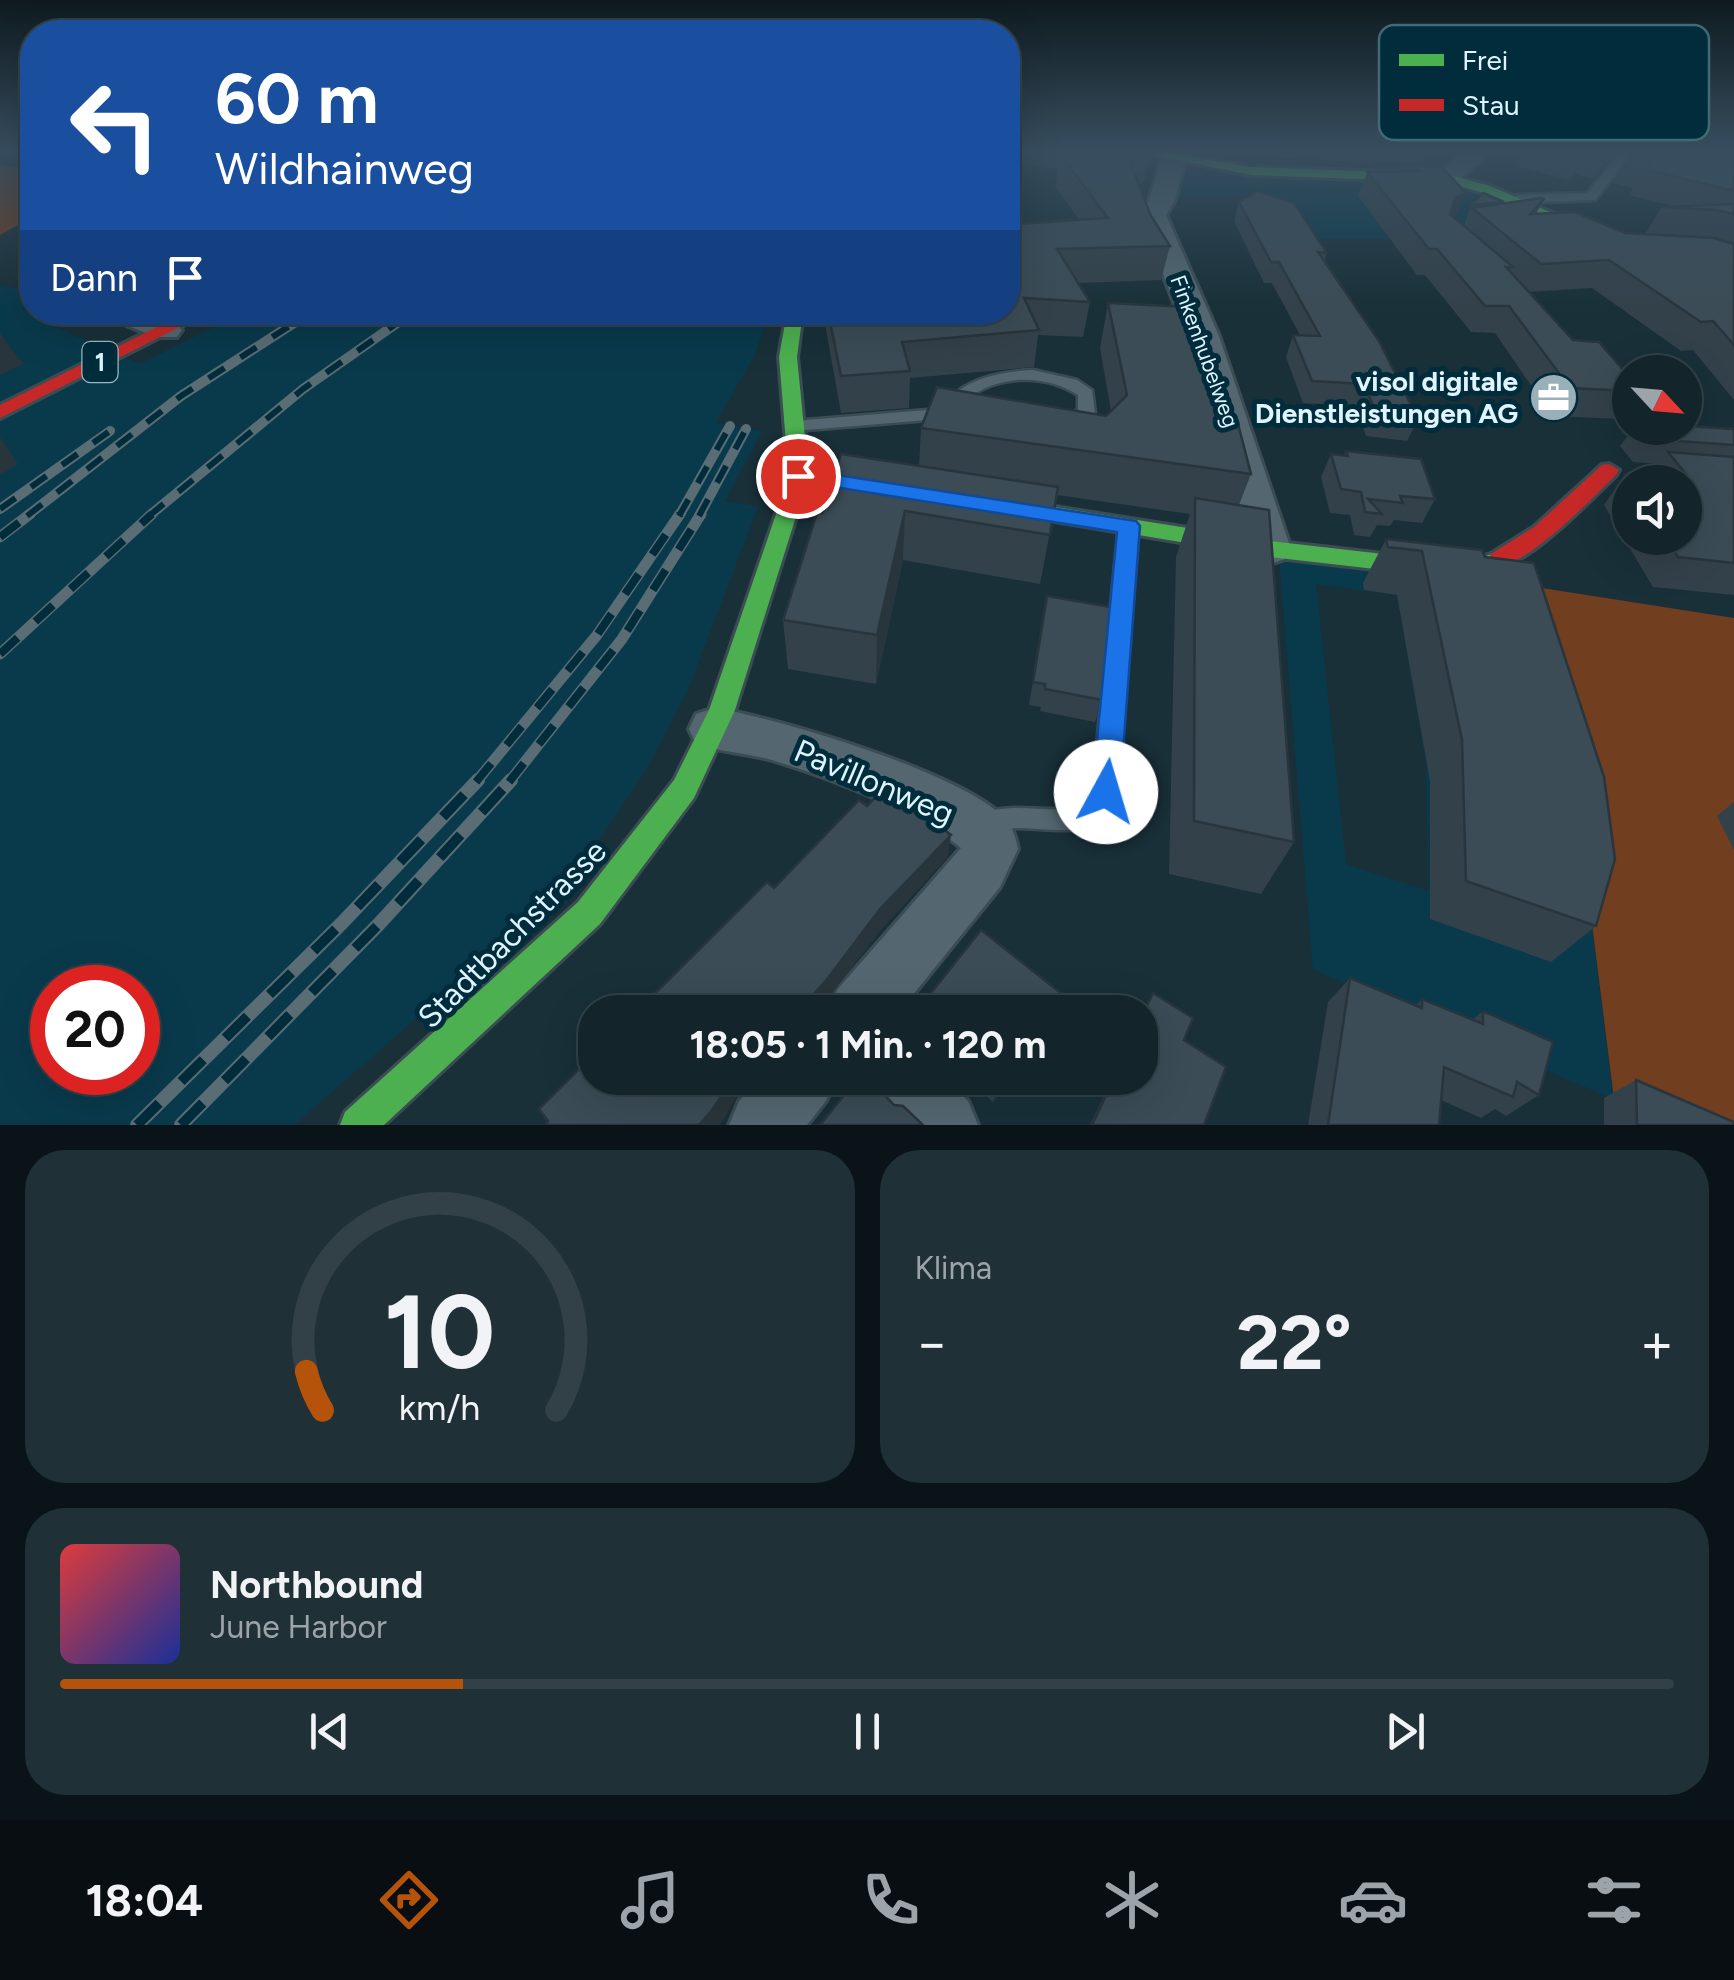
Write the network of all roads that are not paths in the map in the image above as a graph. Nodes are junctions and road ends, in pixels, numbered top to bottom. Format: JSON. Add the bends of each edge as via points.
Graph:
{"nodes":[{"id":1,"x":1160,"y":204,"type":"edge"},
{"id":2,"x":1501,"y":204,"type":"edge"},
{"id":3,"x":1549,"y":204,"type":"edge"},
{"id":4,"x":1513,"y":209,"type":"junction"},
{"id":5,"x":1734,"y":261,"type":"edge"},
{"id":6,"x":154,"y":325,"type":"edge"},
{"id":7,"x":176,"y":325,"type":"edge"},
{"id":8,"x":794,"y":325,"type":"edge"},
{"id":9,"x":166,"y":330,"type":"junction"},
{"id":10,"x":948,"y":408,"type":"junction"},
{"id":11,"x":974,"y":409,"type":"edge"},
{"id":12,"x":0,"y":412,"type":"edge"},
{"id":13,"x":1042,"y":420,"type":"edge"},
{"id":14,"x":794,"y":426,"type":"junction"},
{"id":15,"x":1612,"y":475,"type":"edge"},
{"id":16,"x":798,"y":476,"type":"junction"},
{"id":17,"x":822,"y":479,"type":"dead end"},
{"id":18,"x":960,"y":499,"type":"edge"},
{"id":19,"x":1129,"y":526,"type":"junction"},
{"id":20,"x":1270,"y":549,"type":"junction"},
{"id":21,"x":714,"y":729,"type":"junction"},
{"id":22,"x":976,"y":826,"type":"junction"},
{"id":23,"x":873,"y":995,"type":"edge"},
{"id":24,"x":789,"y":1095,"type":"edge"},
{"id":25,"x":911,"y":1095,"type":"edge"},
{"id":26,"x":358,"y":1125,"type":"edge"},
{"id":27,"x":763,"y":1125,"type":"edge"},
{"id":28,"x":944,"y":1125,"type":"edge"}],
"edges":[{"from":1,"to":20,"type":"street","name":"Finkenhubelweg","via":[[1153,215],[1204,336]]},
{"from":2,"to":4,"type":"street"},
{"from":3,"to":4,"type":"lane"},
{"from":4,"to":5,"type":"street","via":[[1545,215],[1626,249],[1698,251]]},
{"from":6,"to":9,"type":"street"},
{"from":7,"to":9,"type":"street","number":"1"},
{"from":8,"to":14,"type":"street","name":"Stadtbachstrasse","via":[[788,357]]},
{"from":9,"to":12,"type":"street","number":"1"},
{"from":10,"to":11,"type":"lane"},
{"from":10,"to":13,"type":"lane","via":[[970,386],[1018,378],[1065,379],[1086,393],[1087,413],[1077,420]]},
{"from":10,"to":14,"type":"lane"},
{"from":14,"to":16,"type":"street","name":"Stadtbachstrasse"},
{"from":15,"to":20,"type":"street","via":[[1492,567],[1432,570]]},
{"from":16,"to":17,"type":"street"},
{"from":16,"to":21,"type":"street","name":"Stadtbachstrasse"},
{"from":18,"to":19,"type":"street"},
{"from":19,"to":20,"type":"street"},
{"from":19,"to":22,"type":"lane","via":[[1104,798],[1088,816],[1070,823],[1019,817]]},
{"from":21,"to":22,"type":"street","name":"Pavillonweg","via":[[776,740]]},
{"from":21,"to":26,"type":"street","name":"Stadtbachstrasse","via":[[684,789],[589,913]]},
{"from":22,"to":23,"type":"street","name":"Pavillonweg","via":[[989,840],[986,859]]},
{"from":24,"to":27,"type":"street"},
{"from":25,"to":28,"type":"street"}]}
